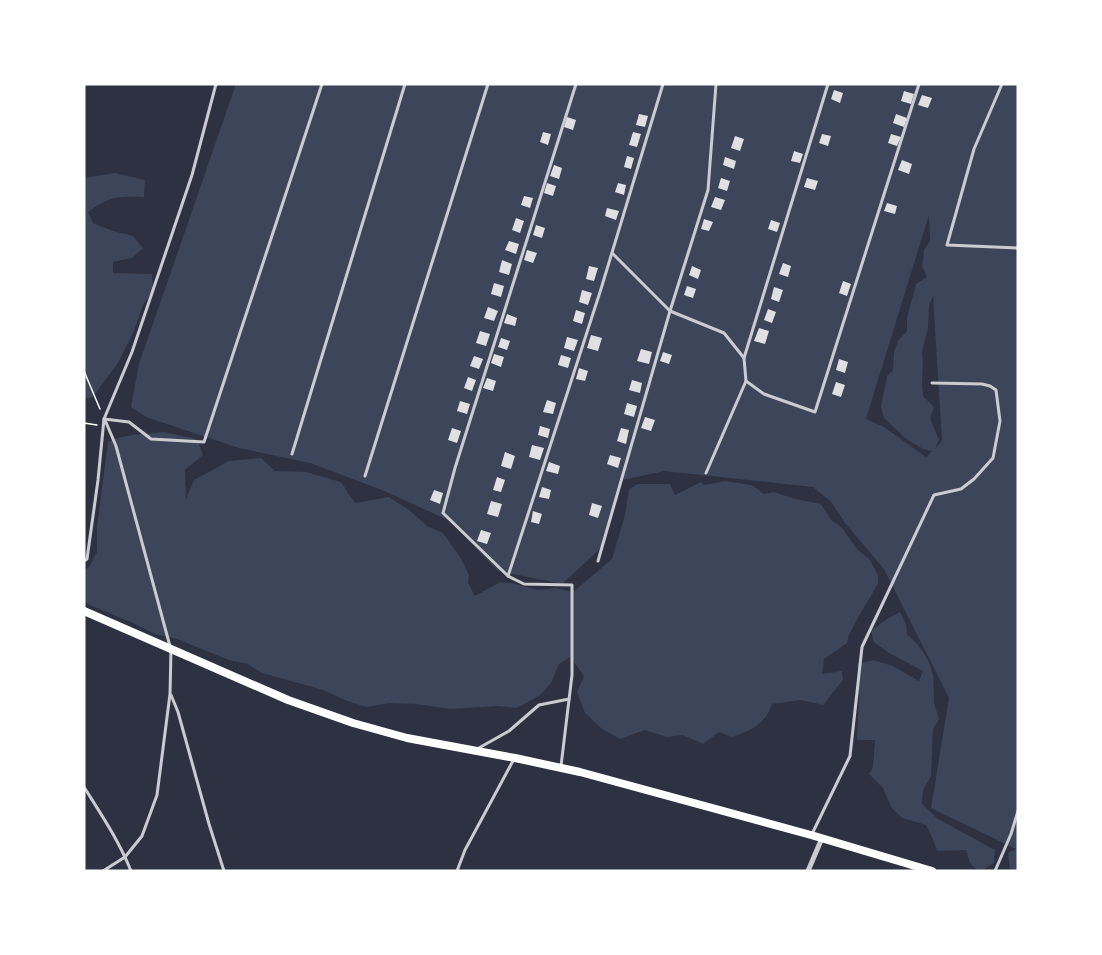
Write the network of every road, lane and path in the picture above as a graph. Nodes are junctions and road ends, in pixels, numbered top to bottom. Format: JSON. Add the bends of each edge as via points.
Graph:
{"nodes":[{"id":1,"x":216,"y":84,"type":"edge"},
{"id":2,"x":322,"y":84,"type":"edge"},
{"id":3,"x":405,"y":84,"type":"edge"},
{"id":4,"x":488,"y":84,"type":"edge"},
{"id":5,"x":576,"y":84,"type":"edge"},
{"id":6,"x":663,"y":84,"type":"edge"},
{"id":7,"x":716,"y":84,"type":"edge"},
{"id":8,"x":828,"y":84,"type":"edge"},
{"id":9,"x":919,"y":84,"type":"edge"},
{"id":10,"x":1002,"y":84,"type":"edge"},
{"id":11,"x":1018,"y":248,"type":"edge"},
{"id":12,"x":612,"y":253,"type":"junction"},
{"id":13,"x":670,"y":311,"type":"junction"},
{"id":14,"x":744,"y":358,"type":"junction"},
{"id":15,"x":84,"y":371,"type":"edge"},
{"id":16,"x":746,"y":381,"type":"junction"},
{"id":17,"x":932,"y":383,"type":"dead end"},
{"id":18,"x":104,"y":419,"type":"junction"},
{"id":19,"x":84,"y":423,"type":"edge"},
{"id":20,"x":103,"y":427,"type":"junction"},
{"id":21,"x":292,"y":454,"type":"dead end"},
{"id":22,"x":706,"y":473,"type":"dead end"},
{"id":23,"x":365,"y":476,"type":"dead end"},
{"id":24,"x":84,"y":561,"type":"edge"},
{"id":25,"x":598,"y":561,"type":"dead end"},
{"id":26,"x":508,"y":576,"type":"junction"},
{"id":27,"x":84,"y":611,"type":"edge"},
{"id":28,"x":171,"y":650,"type":"junction"},
{"id":29,"x":170,"y":694,"type":"junction"},
{"id":30,"x":569,"y":699,"type":"junction"},
{"id":31,"x":476,"y":750,"type":"junction"},
{"id":32,"x":515,"y":758,"type":"junction"},
{"id":33,"x":561,"y":767,"type":"junction"},
{"id":34,"x":84,"y":787,"type":"edge"},
{"id":35,"x":1018,"y":810,"type":"edge"},
{"id":36,"x":811,"y":835,"type":"junction"},
{"id":37,"x":822,"y":838,"type":"junction"},
{"id":38,"x":126,"y":857,"type":"junction"},
{"id":39,"x":103,"y":871,"type":"edge"},
{"id":40,"x":131,"y":871,"type":"edge"},
{"id":41,"x":224,"y":871,"type":"edge"},
{"id":42,"x":457,"y":871,"type":"edge"},
{"id":43,"x":808,"y":871,"type":"edge"},
{"id":44,"x":932,"y":871,"type":"edge"},
{"id":45,"x":995,"y":871,"type":"edge"}],
"edges":[{"from":1,"to":18,"type":"lane","via":[[192,175],[132,352]]},
{"from":2,"to":18,"type":"lane","via":[[204,442],[151,439],[129,422]]},
{"from":3,"to":21,"type":"lane"},
{"from":4,"to":23,"type":"lane"},
{"from":5,"to":26,"type":"lane","via":[[442,513]]},
{"from":6,"to":12,"type":"lane"},
{"from":7,"to":13,"type":"lane","via":[[708,190]]},
{"from":8,"to":14,"type":"lane"},
{"from":9,"to":16,"type":"lane","via":[[815,412],[764,394]]},
{"from":10,"to":11,"type":"lane","via":[[974,149],[946,245]]},
{"from":12,"to":13,"type":"lane"},
{"from":12,"to":26,"type":"lane"},
{"from":13,"to":14,"type":"lane","via":[[724,333]]},
{"from":13,"to":25,"type":"lane"},
{"from":14,"to":16,"type":"lane"},
{"from":15,"to":18,"type":"path"},
{"from":16,"to":22,"type":"lane"},
{"from":17,"to":36,"type":"lane","via":[[982,384],[996,390],[1000,421],[993,458],[961,489],[934,495],[862,647],[850,756]]},
{"from":18,"to":20,"type":"lane"},
{"from":18,"to":28,"type":"lane","via":[[116,446]]},
{"from":19,"to":20,"type":"path"},
{"from":20,"to":24,"type":"lane"},
{"from":26,"to":30,"type":"lane","via":[[524,584],[572,585]]},
{"from":27,"to":28,"type":"main road"},
{"from":28,"to":29,"type":"lane"},
{"from":28,"to":31,"type":"main road","via":[[353,723],[407,738]]},
{"from":29,"to":38,"type":"lane","via":[[157,795],[142,836]]},
{"from":29,"to":41,"type":"lane"},
{"from":30,"to":31,"type":"lane","via":[[538,705],[509,731]]},
{"from":30,"to":33,"type":"lane"},
{"from":31,"to":32,"type":"main road"},
{"from":32,"to":33,"type":"main road"},
{"from":32,"to":42,"type":"lane"},
{"from":33,"to":36,"type":"main road"},
{"from":34,"to":38,"type":"lane"},
{"from":35,"to":45,"type":"lane"},
{"from":36,"to":37,"type":"main road"},
{"from":37,"to":43,"type":"street"},
{"from":37,"to":44,"type":"main road"},
{"from":38,"to":39,"type":"lane"},
{"from":38,"to":40,"type":"lane"}]}
